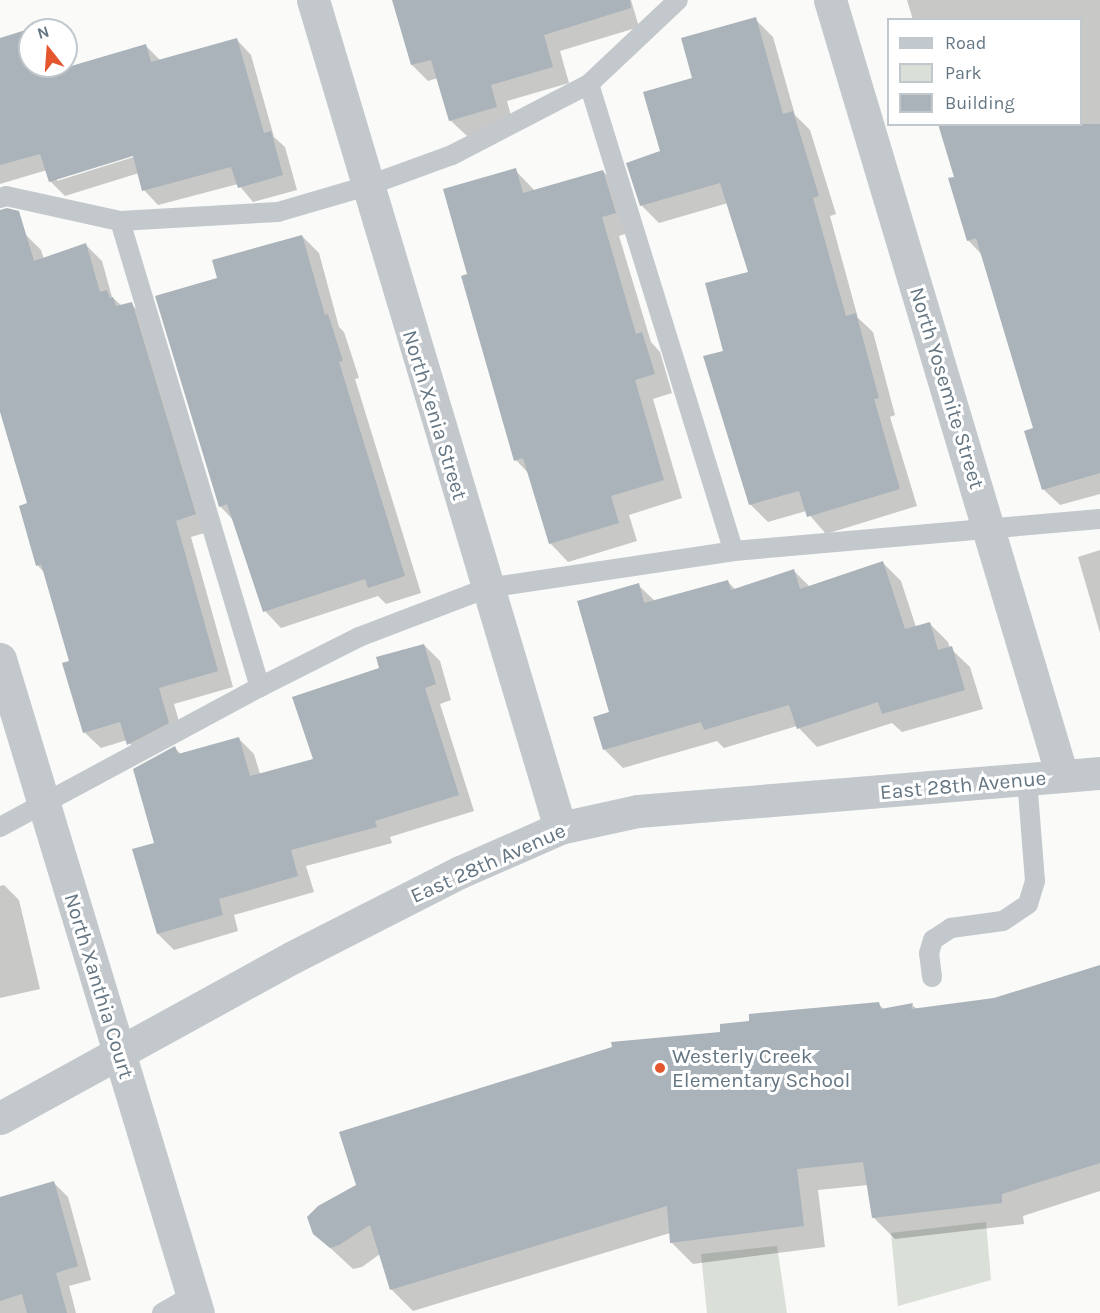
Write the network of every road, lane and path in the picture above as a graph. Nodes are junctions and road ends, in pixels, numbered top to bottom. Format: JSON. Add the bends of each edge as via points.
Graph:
{"nodes":[{"id":1,"x":313,"y":0,"type":"edge"},
{"id":2,"x":678,"y":0,"type":"edge"},
{"id":3,"x":830,"y":0,"type":"edge"},
{"id":4,"x":589,"y":84,"type":"junction"},
{"id":5,"x":367,"y":186,"type":"junction"},
{"id":6,"x":0,"y":198,"type":"edge"},
{"id":7,"x":120,"y":221,"type":"junction"},
{"id":8,"x":1100,"y":519,"type":"edge"},
{"id":9,"x":989,"y":528,"type":"junction"},
{"id":10,"x":734,"y":551,"type":"junction"},
{"id":11,"x":487,"y":588,"type":"junction"},
{"id":12,"x":0,"y":659,"type":"edge"},
{"id":13,"x":260,"y":687,"type":"junction"},
{"id":14,"x":1100,"y":773,"type":"edge"},
{"id":15,"x":1062,"y":776,"type":"junction"},
{"id":16,"x":1027,"y":779,"type":"junction"},
{"id":17,"x":44,"y":804,"type":"junction"},
{"id":18,"x":0,"y":827,"type":"edge"},
{"id":19,"x":560,"y":828,"type":"junction"},
{"id":20,"x":932,"y":977,"type":"dead end"},
{"id":21,"x":119,"y":1053,"type":"junction"},
{"id":22,"x":0,"y":1118,"type":"edge"},
{"id":23,"x":195,"y":1304,"type":"edge"},
{"id":24,"x":162,"y":1313,"type":"edge"}],
"edges":[{"from":1,"to":5,"type":"street","name":"North Xenia Street"},
{"from":2,"to":4,"type":"lane"},
{"from":3,"to":9,"type":"street","name":"North Yosemite Street"},
{"from":4,"to":5,"type":"lane","via":[[452,155]]},
{"from":4,"to":10,"type":"lane"},
{"from":5,"to":7,"type":"lane","via":[[278,212]]},
{"from":5,"to":11,"type":"street","name":"North Xenia Street"},
{"from":6,"to":7,"type":"lane","via":[[6,196]]},
{"from":7,"to":13,"type":"lane"},
{"from":8,"to":9,"type":"lane"},
{"from":9,"to":10,"type":"lane"},
{"from":9,"to":15,"type":"street","name":"North Yosemite Street"},
{"from":10,"to":11,"type":"lane"},
{"from":11,"to":13,"type":"lane","via":[[359,638]]},
{"from":11,"to":19,"type":"street","name":"North Xenia Street"},
{"from":12,"to":17,"type":"street","name":"North Xanthia Court"},
{"from":13,"to":17,"type":"lane"},
{"from":14,"to":15,"type":"street","name":"East 28th Avenue"},
{"from":15,"to":16,"type":"street","name":"East 28th Avenue"},
{"from":16,"to":19,"type":"street","name":"East 28th Avenue","via":[[638,811]]},
{"from":16,"to":20,"type":"lane","via":[[1035,881],[1028,904],[1003,921],[951,928],[933,940],[929,953]]},
{"from":17,"to":18,"type":"lane"},
{"from":17,"to":21,"type":"street","name":"North Xanthia Court"},
{"from":19,"to":21,"type":"street","name":"East 28th Avenue","via":[[450,877],[293,957]]},
{"from":21,"to":22,"type":"street","name":"East 28th Avenue"},
{"from":21,"to":23,"type":"street","name":"North Xanthia Court"},
{"from":23,"to":24,"type":"lane"}]}
